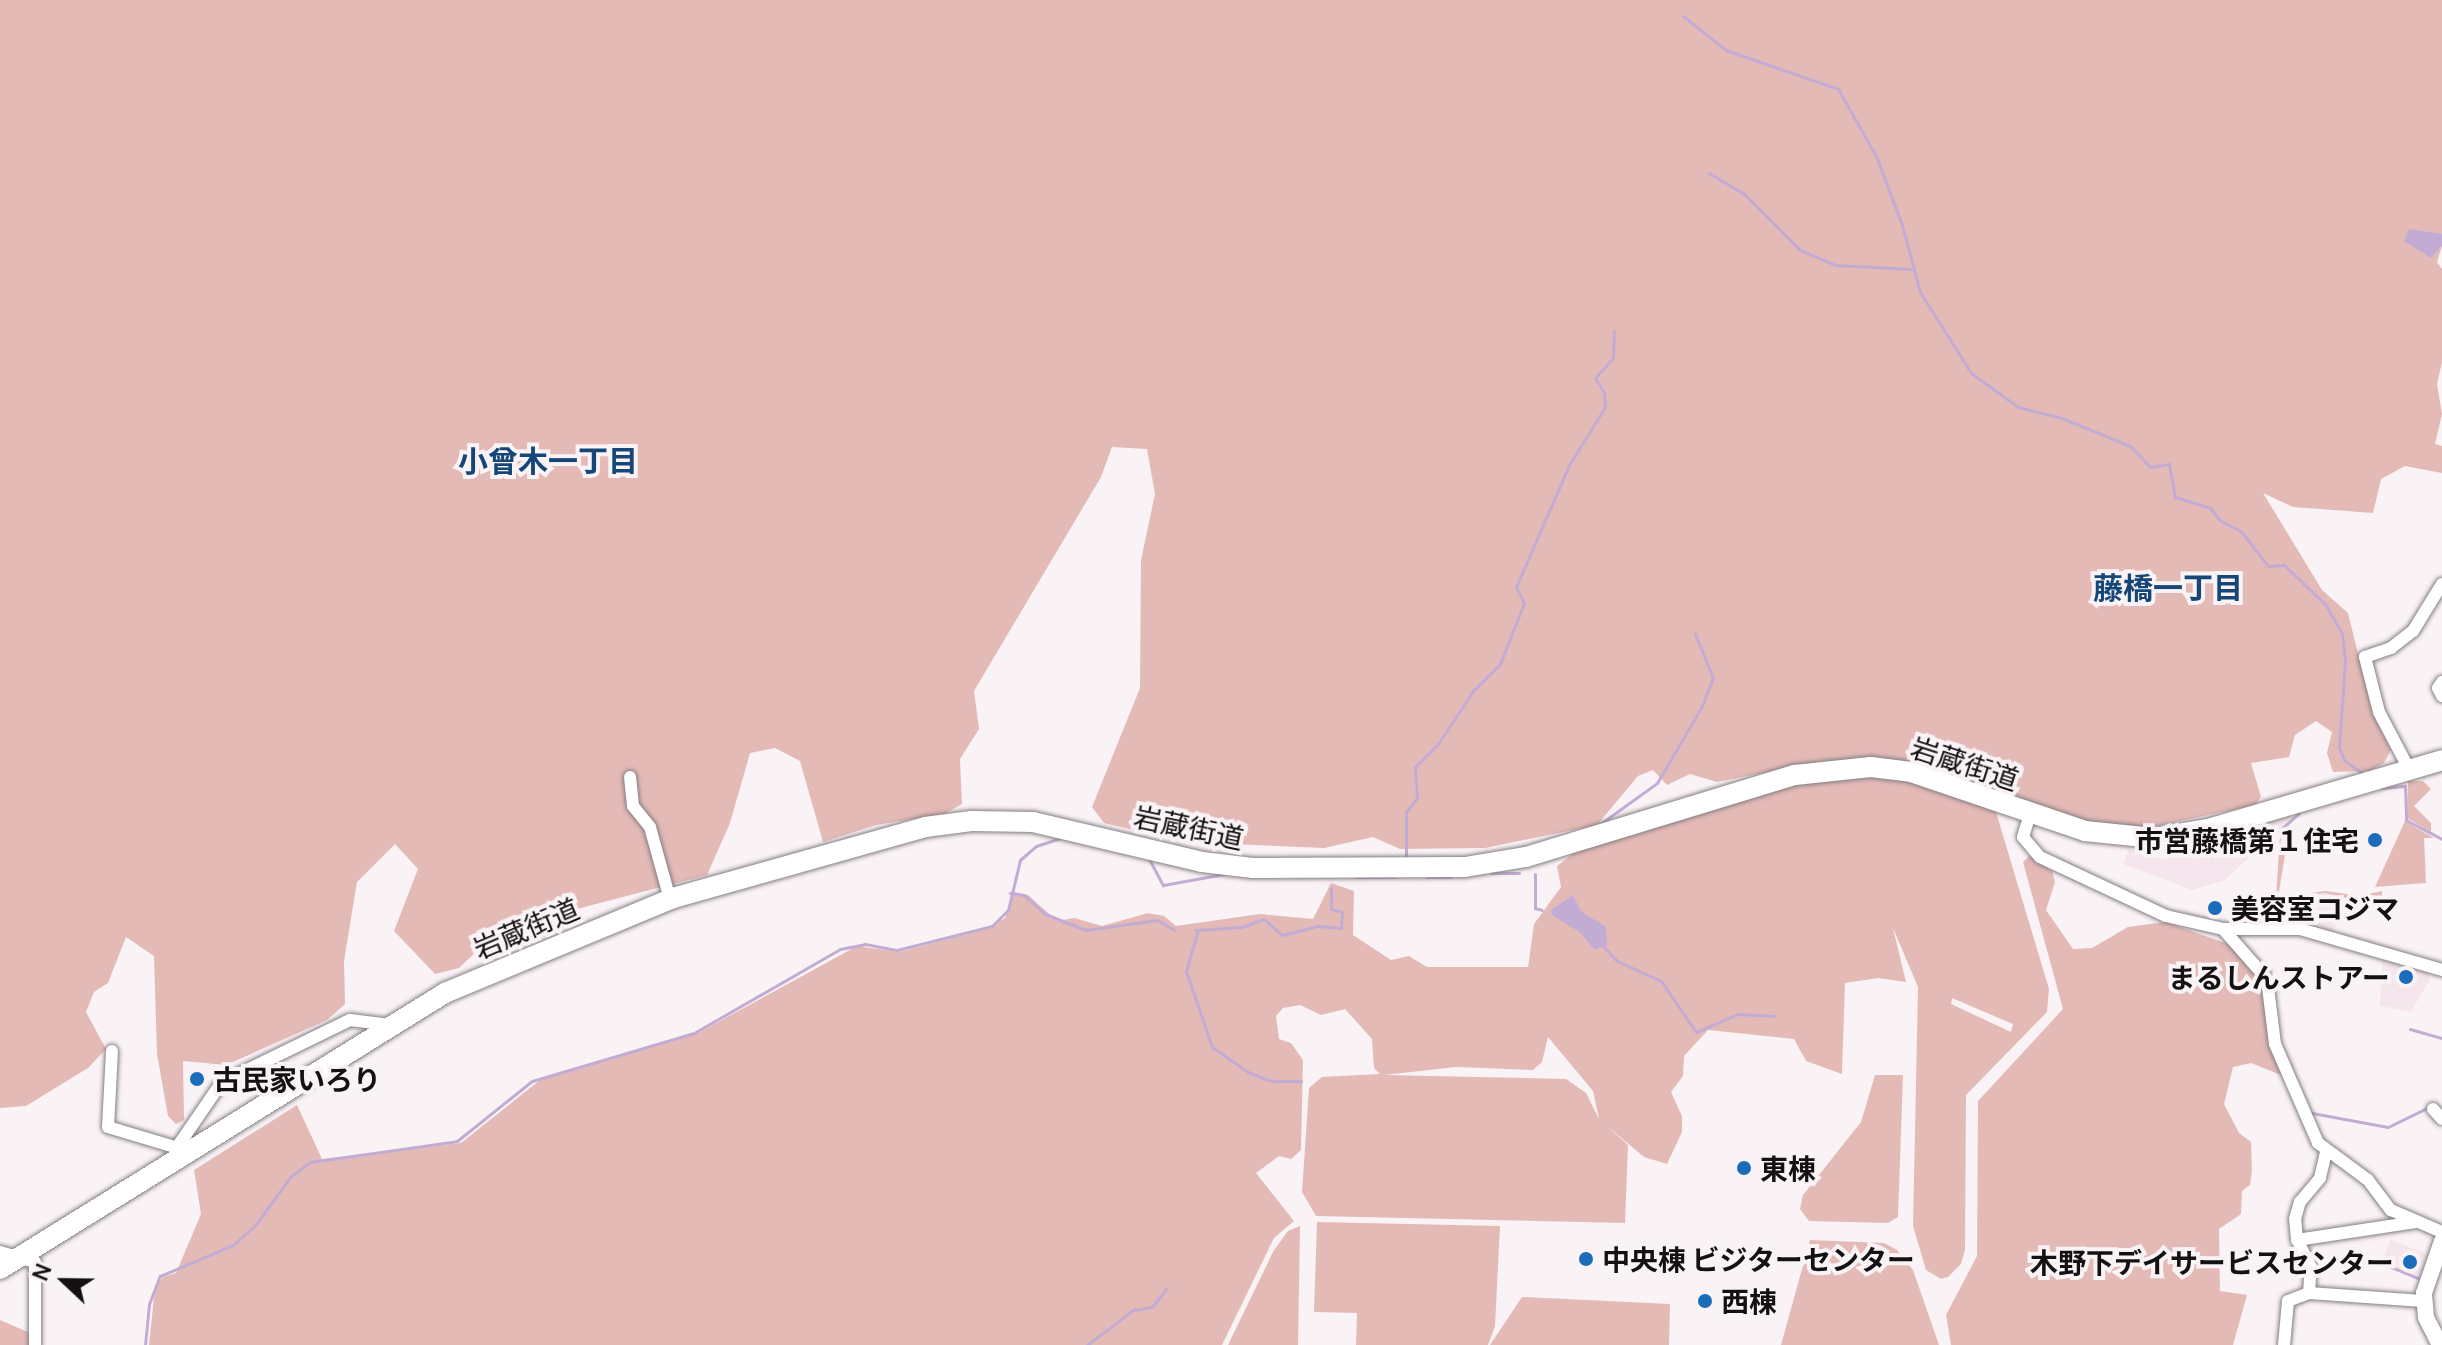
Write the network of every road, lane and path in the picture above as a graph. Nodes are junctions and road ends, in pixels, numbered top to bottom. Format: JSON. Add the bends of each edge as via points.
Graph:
{"nodes":[{"id":1,"x":2442,"y":584,"type":"edge"},
{"id":2,"x":2442,"y":682,"type":"edge"},
{"id":3,"x":2442,"y":696,"type":"edge"},
{"id":4,"x":2442,"y":760,"type":"edge"},
{"id":5,"x":2409,"y":769,"type":"junction"},
{"id":6,"x":630,"y":777,"type":"dead end"},
{"id":7,"x":2030,"y":814,"type":"junction"},
{"id":8,"x":670,"y":899,"type":"junction"},
{"id":9,"x":2223,"y":929,"type":"junction"},
{"id":10,"x":2442,"y":970,"type":"edge"},
{"id":11,"x":389,"y":1025,"type":"junction"},
{"id":12,"x":112,"y":1051,"type":"dead end"},
{"id":13,"x":179,"y":1153,"type":"junction"},
{"id":14,"x":2326,"y":1153,"type":"junction"},
{"id":15,"x":2416,"y":1222,"type":"junction"},
{"id":16,"x":2442,"y":1232,"type":"edge"},
{"id":17,"x":2297,"y":1240,"type":"junction"},
{"id":18,"x":2442,"y":1243,"type":"edge"},
{"id":19,"x":10,"y":1254,"type":"edge"},
{"id":20,"x":0,"y":1269,"type":"edge"},
{"id":21,"x":2309,"y":1293,"type":"junction"},
{"id":22,"x":2423,"y":1301,"type":"junction"},
{"id":23,"x":35,"y":1345,"type":"edge"},
{"id":24,"x":2284,"y":1345,"type":"edge"},
{"id":25,"x":2440,"y":1345,"type":"edge"}],
"edges":[{"from":1,"to":5,"type":"street","via":[[2417,627],[2391,648],[2365,657],[2379,712]]},
{"from":2,"to":3,"type":"street"},
{"from":4,"to":5,"type":"main road","name":"岩蔵街道"},
{"from":5,"to":7,"type":"main road","name":"岩蔵街道","via":[[2208,829],[2162,837],[2085,831]]},
{"from":6,"to":8,"type":"street","via":[[633,806],[650,827]]},
{"from":7,"to":8,"type":"main road","name":"岩蔵街道","via":[[1904,770],[1841,767],[1782,778],[1526,857],[1443,868],[1253,868],[1202,862],[1053,825],[972,821],[915,830]]},
{"from":7,"to":9,"type":"street","via":[[2023,837],[2047,862],[2166,916]]},
{"from":8,"to":11,"type":"main road","name":"岩蔵街道","via":[[455,988]]},
{"from":9,"to":10,"type":"street","via":[[2300,929]]},
{"from":9,"to":14,"type":"street","via":[[2270,984],[2278,1054]]},
{"from":11,"to":13,"type":"main road","name":"岩蔵街道"},
{"from":11,"to":13,"type":"street","via":[[350,1020],[233,1077],[219,1086]]},
{"from":12,"to":13,"type":"street","via":[[108,1127]]},
{"from":13,"to":19,"type":"main road","name":"岩蔵街道"},
{"from":14,"to":15,"type":"street","via":[[2368,1180],[2391,1210]]},
{"from":14,"to":17,"type":"street","via":[[2320,1178],[2300,1202]]},
{"from":15,"to":16,"type":"street"},
{"from":15,"to":17,"type":"street"},
{"from":17,"to":21,"type":"street","via":[[2309,1259]]},
{"from":18,"to":22,"type":"street"},
{"from":19,"to":20,"type":"main road","name":"岩蔵街道"},
{"from":19,"to":23,"type":"street","via":[[34,1260]]},
{"from":21,"to":22,"type":"street"},
{"from":21,"to":24,"type":"street","via":[[2288,1301]]},
{"from":22,"to":25,"type":"street"}]}
